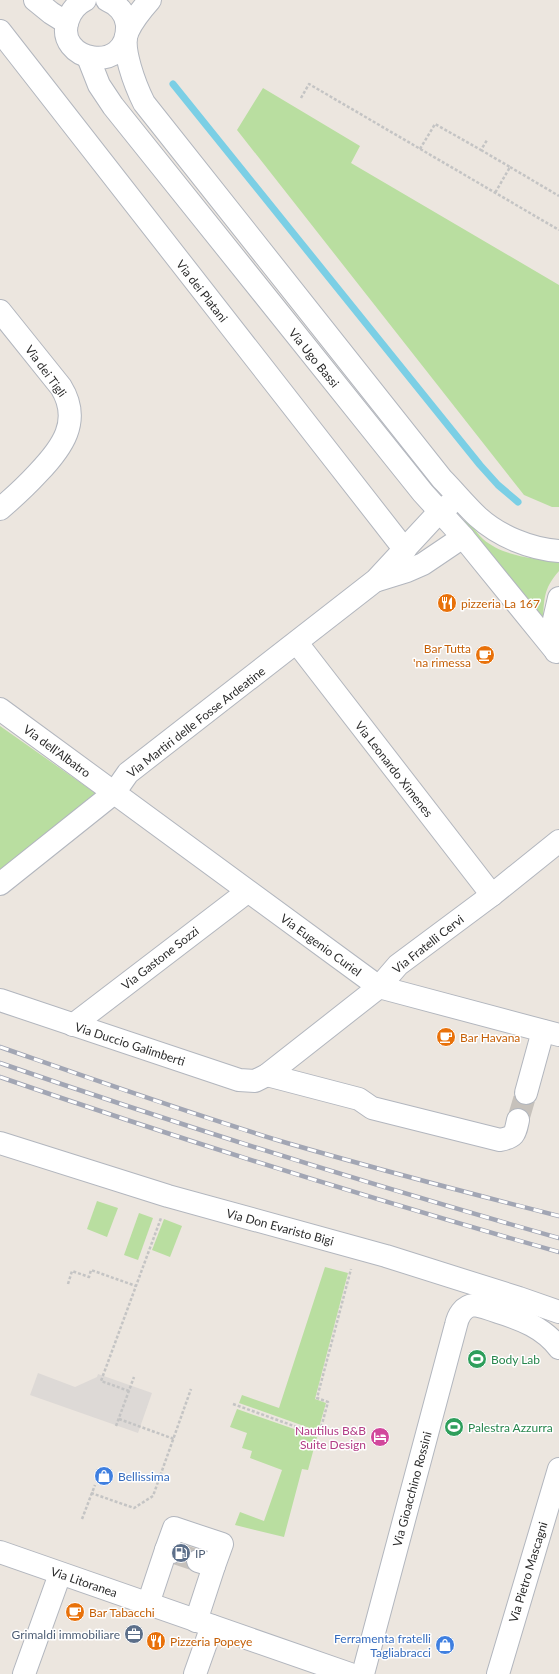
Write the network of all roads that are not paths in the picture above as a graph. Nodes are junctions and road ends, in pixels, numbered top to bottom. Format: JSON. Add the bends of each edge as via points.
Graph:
{"nodes":[{"id":1,"x":35,"y":0,"type":"edge"},
{"id":2,"x":85,"y":0,"type":"edge"},
{"id":3,"x":107,"y":0,"type":"edge"},
{"id":4,"x":150,"y":0,"type":"edge"},
{"id":5,"x":67,"y":23,"type":"junction"},
{"id":6,"x":0,"y":31,"type":"edge"},
{"id":7,"x":127,"y":32,"type":"junction"},
{"id":8,"x":88,"y":57,"type":"junction"},
{"id":9,"x":0,"y":311,"type":"edge"},
{"id":10,"x":459,"y":497,"type":"junction"},
{"id":11,"x":0,"y":509,"type":"edge"},
{"id":12,"x":439,"y":512,"type":"junction"},
{"id":13,"x":463,"y":537,"type":"junction"},
{"id":14,"x":405,"y":550,"type":"junction"},
{"id":15,"x":559,"y":552,"type":"edge"},
{"id":16,"x":376,"y":580,"type":"junction"},
{"id":17,"x":559,"y":598,"type":"edge"},
{"id":18,"x":297,"y":643,"type":"junction"},
{"id":19,"x":557,"y":655,"type":"edge"},
{"id":20,"x":0,"y":709,"type":"edge"},
{"id":21,"x":114,"y":793,"type":"junction"},
{"id":22,"x":559,"y":841,"type":"edge"},
{"id":23,"x":0,"y":884,"type":"edge"},
{"id":24,"x":247,"y":892,"type":"junction"},
{"id":25,"x":492,"y":895,"type":"junction"},
{"id":26,"x":379,"y":987,"type":"junction"},
{"id":27,"x":0,"y":1000,"type":"edge"},
{"id":28,"x":73,"y":1025,"type":"junction"},
{"id":29,"x":551,"y":1033,"type":"edge"},
{"id":30,"x":264,"y":1077,"type":"junction"},
{"id":31,"x":526,"y":1093,"type":"tunnel mouth"},
{"id":32,"x":518,"y":1120,"type":"tunnel mouth"},
{"id":33,"x":0,"y":1143,"type":"edge"},
{"id":34,"x":559,"y":1312,"type":"edge"},
{"id":35,"x":559,"y":1348,"type":"edge"},
{"id":36,"x":559,"y":1469,"type":"edge"},
{"id":37,"x":0,"y":1552,"type":"edge"},
{"id":38,"x":60,"y":1574,"type":"junction"},
{"id":39,"x":148,"y":1604,"type":"junction"},
{"id":40,"x":204,"y":1624,"type":"junction"},
{"id":41,"x":24,"y":1674,"type":"edge"},
{"id":42,"x":195,"y":1674,"type":"edge"},
{"id":43,"x":350,"y":1674,"type":"edge"},
{"id":44,"x":363,"y":1674,"type":"edge"},
{"id":45,"x":498,"y":1674,"type":"edge"}],
"edges":[{"from":1,"to":5,"type":"street"},
{"from":2,"to":5,"type":"street","via":[[76,6]]},
{"from":3,"to":7,"type":"street","name":"Via Ugo Bassi","via":[[121,10],[126,20]]},
{"from":4,"to":7,"type":"street"},
{"from":5,"to":8,"type":"street","via":[[67,34],[71,44],[78,52]]},
{"from":6,"to":14,"type":"street","name":"Via dei Platani"},
{"from":7,"to":8,"type":"street","via":[[118,50],[109,56]]},
{"from":7,"to":10,"type":"street","name":"Via Ugo Bassi","via":[[127,54],[136,88],[144,103],[439,476]]},
{"from":8,"to":12,"type":"street","name":"Via Ugo Bassi","via":[[99,85],[113,106]]},
{"from":9,"to":11,"type":"street","name":"Via dei Tigli","via":[[61,387],[67,397],[70,417],[68,431],[61,446],[20,493]]},
{"from":10,"to":12,"type":"street","name":"Via Martiri delle Fosse Ardeatine"},
{"from":10,"to":15,"type":"street","name":"Via Ugo Bassi","via":[[479,517],[514,540]]},
{"from":12,"to":13,"type":"street","name":"Via Ugo Bassi"},
{"from":12,"to":14,"type":"street","name":"Via Martiri delle Fosse Ardeatine"},
{"from":13,"to":16,"type":"street","name":"Via Martiri delle Fosse Ardeatine","via":[[422,564]]},
{"from":13,"to":19,"type":"street","name":"Via Ugo Bassi"},
{"from":14,"to":16,"type":"street","name":"Via Martiri delle Fosse Ardeatine"},
{"from":16,"to":18,"type":"street","name":"Via Martiri delle Fosse Ardeatine"},
{"from":17,"to":19,"type":"street","name":"Via Ugo Bassi","via":[[552,624]]},
{"from":18,"to":21,"type":"street","name":"Via Martiri delle Fosse Ardeatine","via":[[128,773]]},
{"from":18,"to":25,"type":"street","name":"Via Leonardo Ximenes"},
{"from":20,"to":21,"type":"street","name":"Via dell'Albatro"},
{"from":21,"to":23,"type":"street","name":"Via Martiri delle Fosse Ardeatine"},
{"from":21,"to":24,"type":"street","name":"Via Eugenio Curiel"},
{"from":22,"to":25,"type":"street","name":"Via Fratelli Cervi"},
{"from":24,"to":26,"type":"street","name":"Via Eugenio Curiel"},
{"from":24,"to":28,"type":"street","name":"Via Gastone Sozzi"},
{"from":25,"to":26,"type":"street","name":"Via Fratelli Cervi","via":[[398,965]]},
{"from":26,"to":29,"type":"street","name":"Via Eugenio Curiel"},
{"from":26,"to":30,"type":"street","name":"Via Fratelli Cervi"},
{"from":27,"to":28,"type":"street","name":"Via Duccio Galimberti"},
{"from":28,"to":30,"type":"street","name":"Via Duccio Galimberti","via":[[239,1080],[255,1081]]},
{"from":29,"to":31,"type":"street"},
{"from":30,"to":32,"type":"street","name":"Via Duccio Galimberti","via":[[359,1099],[372,1108],[500,1140],[510,1138],[515,1133]]},
{"from":33,"to":34,"type":"street","name":"Via Don Evaristo Bigi","via":[[168,1196],[355,1247]]},
{"from":35,"to":44,"type":"street","name":"Via Gioacchino Rossini","via":[[538,1328],[514,1317],[478,1305],[470,1305],[461,1312]]},
{"from":36,"to":45,"type":"street","name":"Via Pietro Mascagni"},
{"from":37,"to":38,"type":"street","name":"Via Litoranea"},
{"from":38,"to":39,"type":"street","name":"Via Litoranea"},
{"from":38,"to":41,"type":"street"},
{"from":39,"to":40,"type":"street","name":"Via Litoranea"},
{"from":39,"to":40,"type":"street","via":[[169,1551],[174,1528],[222,1544],[206,1564]]},
{"from":40,"to":42,"type":"street"},
{"from":40,"to":43,"type":"street","name":"Via Litoranea"}]}
